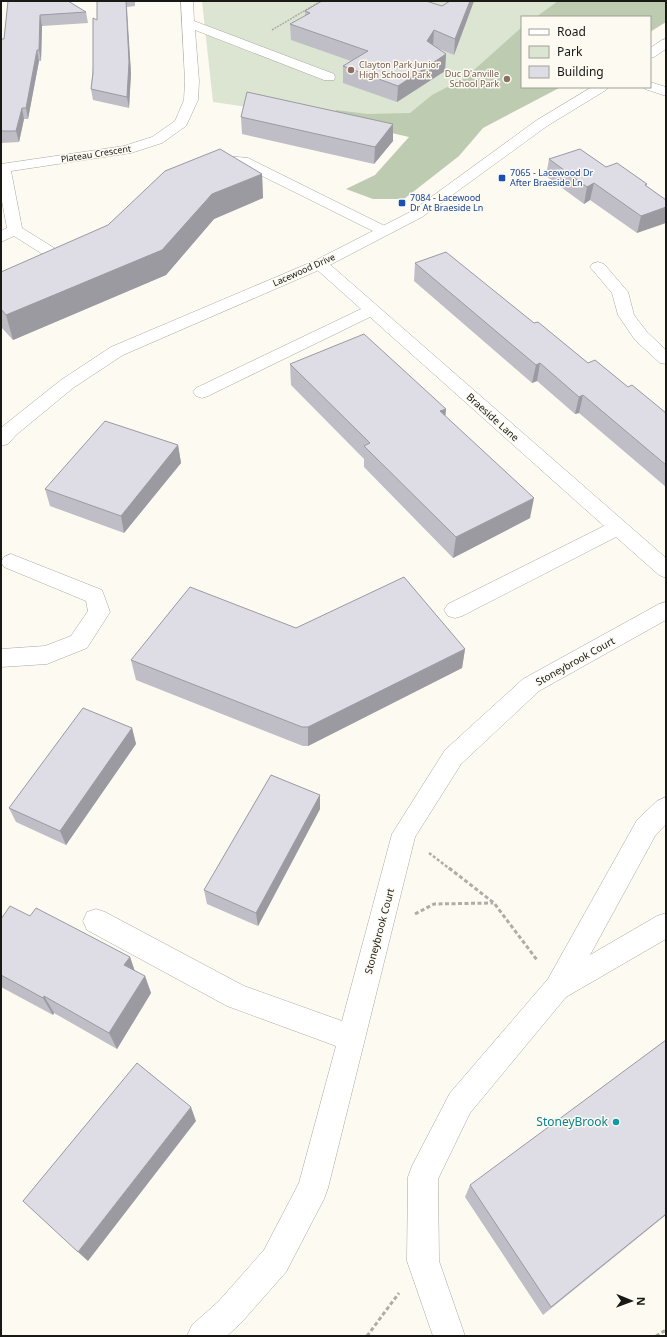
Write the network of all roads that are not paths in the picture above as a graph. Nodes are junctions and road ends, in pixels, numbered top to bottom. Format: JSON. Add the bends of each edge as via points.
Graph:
{"nodes":[{"id":1,"x":186,"y":1,"type":"edge"},
{"id":2,"x":188,"y":23,"type":"junction"},
{"id":3,"x":666,"y":43,"type":"edge"},
{"id":4,"x":651,"y":53,"type":"edge"},
{"id":5,"x":330,"y":77,"type":"dead end"},
{"id":6,"x":651,"y":86,"type":"edge"},
{"id":7,"x":599,"y":88,"type":"edge"},
{"id":8,"x":666,"y":92,"type":"edge"},
{"id":9,"x":2,"y":168,"type":"edge"},
{"id":10,"x":199,"y":168,"type":"edge"},
{"id":11,"x":384,"y":231,"type":"junction"},
{"id":12,"x":8,"y":233,"type":"edge"},
{"id":13,"x":62,"y":259,"type":"edge"},
{"id":14,"x":320,"y":264,"type":"junction"},
{"id":15,"x":598,"y":267,"type":"dead end"},
{"id":16,"x":372,"y":310,"type":"junction"},
{"id":17,"x":666,"y":359,"type":"edge"},
{"id":18,"x":202,"y":392,"type":"dead end"},
{"id":19,"x":1,"y":440,"type":"edge"},
{"id":20,"x":618,"y":528,"type":"junction"},
{"id":21,"x":11,"y":562,"type":"dead end"},
{"id":22,"x":666,"y":570,"type":"edge"},
{"id":23,"x":455,"y":610,"type":"dead end"},
{"id":24,"x":666,"y":610,"type":"edge"},
{"id":25,"x":1,"y":658,"type":"edge"},
{"id":26,"x":666,"y":808,"type":"edge"},
{"id":27,"x":96,"y":921,"type":"dead end"},
{"id":28,"x":666,"y":925,"type":"edge"},
{"id":29,"x":557,"y":988,"type":"junction"},
{"id":30,"x":352,"y":1038,"type":"junction"},
{"id":31,"x":203,"y":1336,"type":"edge"},
{"id":32,"x":449,"y":1336,"type":"edge"}],
"edges":[{"from":1,"to":2,"type":"street","name":"Plateau Crescent"},
{"from":2,"to":5,"type":"street"},
{"from":2,"to":9,"type":"street","name":"Plateau Crescent","via":[[191,100],[181,123],[157,140],[126,150]]},
{"from":3,"to":4,"type":"street"},
{"from":6,"to":8,"type":"street"},
{"from":7,"to":11,"type":"street","name":"Lacewood Drive","via":[[542,123],[417,214]]},
{"from":9,"to":12,"type":"street"},
{"from":10,"to":11,"type":"street","via":[[227,160],[243,161]]},
{"from":11,"to":14,"type":"street","name":"Lacewood Drive"},
{"from":12,"to":13,"type":"street"},
{"from":14,"to":16,"type":"street","name":"Braeside Lane"},
{"from":14,"to":19,"type":"street","name":"Lacewood Drive","via":[[117,351],[67,384]]},
{"from":15,"to":17,"type":"street","via":[[620,292],[626,315],[641,336]]},
{"from":16,"to":18,"type":"street"},
{"from":16,"to":20,"type":"street","name":"Braeside Lane"},
{"from":20,"to":22,"type":"street","name":"Braeside Lane"},
{"from":20,"to":23,"type":"street"},
{"from":21,"to":25,"type":"street","via":[[95,596],[99,612],[79,642],[47,655]]},
{"from":24,"to":30,"type":"street","name":"Stoneybrook Court","via":[[531,685],[453,757],[404,834]]},
{"from":26,"to":29,"type":"street","via":[[646,828]]},
{"from":27,"to":30,"type":"street","via":[[237,997]]},
{"from":28,"to":29,"type":"street"},
{"from":29,"to":32,"type":"street","via":[[460,1103],[423,1177],[423,1261]]},
{"from":30,"to":31,"type":"street","name":"Stoneybrook Court","via":[[313,1188],[275,1261],[230,1312]]}]}
